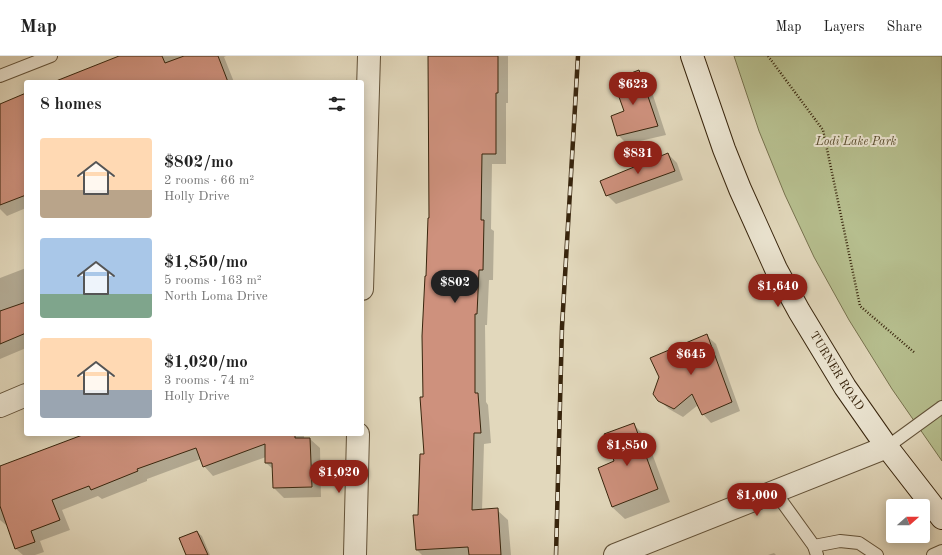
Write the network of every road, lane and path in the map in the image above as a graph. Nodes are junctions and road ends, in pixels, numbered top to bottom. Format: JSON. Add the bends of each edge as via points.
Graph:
{"nodes":[{"id":1,"x":51,"y":56,"type":"edge"},
{"id":2,"x":369,"y":56,"type":"edge"},
{"id":3,"x":692,"y":56,"type":"edge"},
{"id":4,"x":768,"y":56,"type":"edge"},
{"id":5,"x":0,"y":76,"type":"edge"},
{"id":6,"x":364,"y":222,"type":"edge"},
{"id":7,"x":915,"y":353,"type":"dead end"},
{"id":8,"x":24,"y":397,"type":"edge"},
{"id":9,"x":0,"y":406,"type":"edge"},
{"id":10,"x":942,"y":408,"type":"edge"},
{"id":11,"x":358,"y":436,"type":"edge"},
{"id":12,"x":886,"y":447,"type":"junction"},
{"id":13,"x":775,"y":492,"type":"junction"},
{"id":14,"x":942,"y":518,"type":"edge"},
{"id":15,"x":815,"y":550,"type":"edge"},
{"id":16,"x":942,"y":551,"type":"edge"},
{"id":17,"x":355,"y":555,"type":"edge"},
{"id":18,"x":615,"y":555,"type":"edge"},
{"id":19,"x":877,"y":555,"type":"edge"},
{"id":20,"x":933,"y":555,"type":"edge"}],
"edges":[{"from":1,"to":5,"type":"lane"},
{"from":2,"to":6,"type":"street"},
{"from":3,"to":12,"type":"street","name":"TURNER ROAD","via":[[724,149],[776,269],[822,352]]},
{"from":4,"to":7,"type":"path","via":[[823,130],[860,306]]},
{"from":8,"to":9,"type":"street"},
{"from":10,"to":12,"type":"lane"},
{"from":11,"to":17,"type":"street"},
{"from":12,"to":13,"type":"street"},
{"from":12,"to":14,"type":"street","name":"TURNER ROAD"},
{"from":13,"to":15,"type":"lane"},
{"from":13,"to":18,"type":"street"},
{"from":15,"to":19,"type":"lane","via":[[840,541],[859,543]]},
{"from":16,"to":20,"type":"lane"}]}
